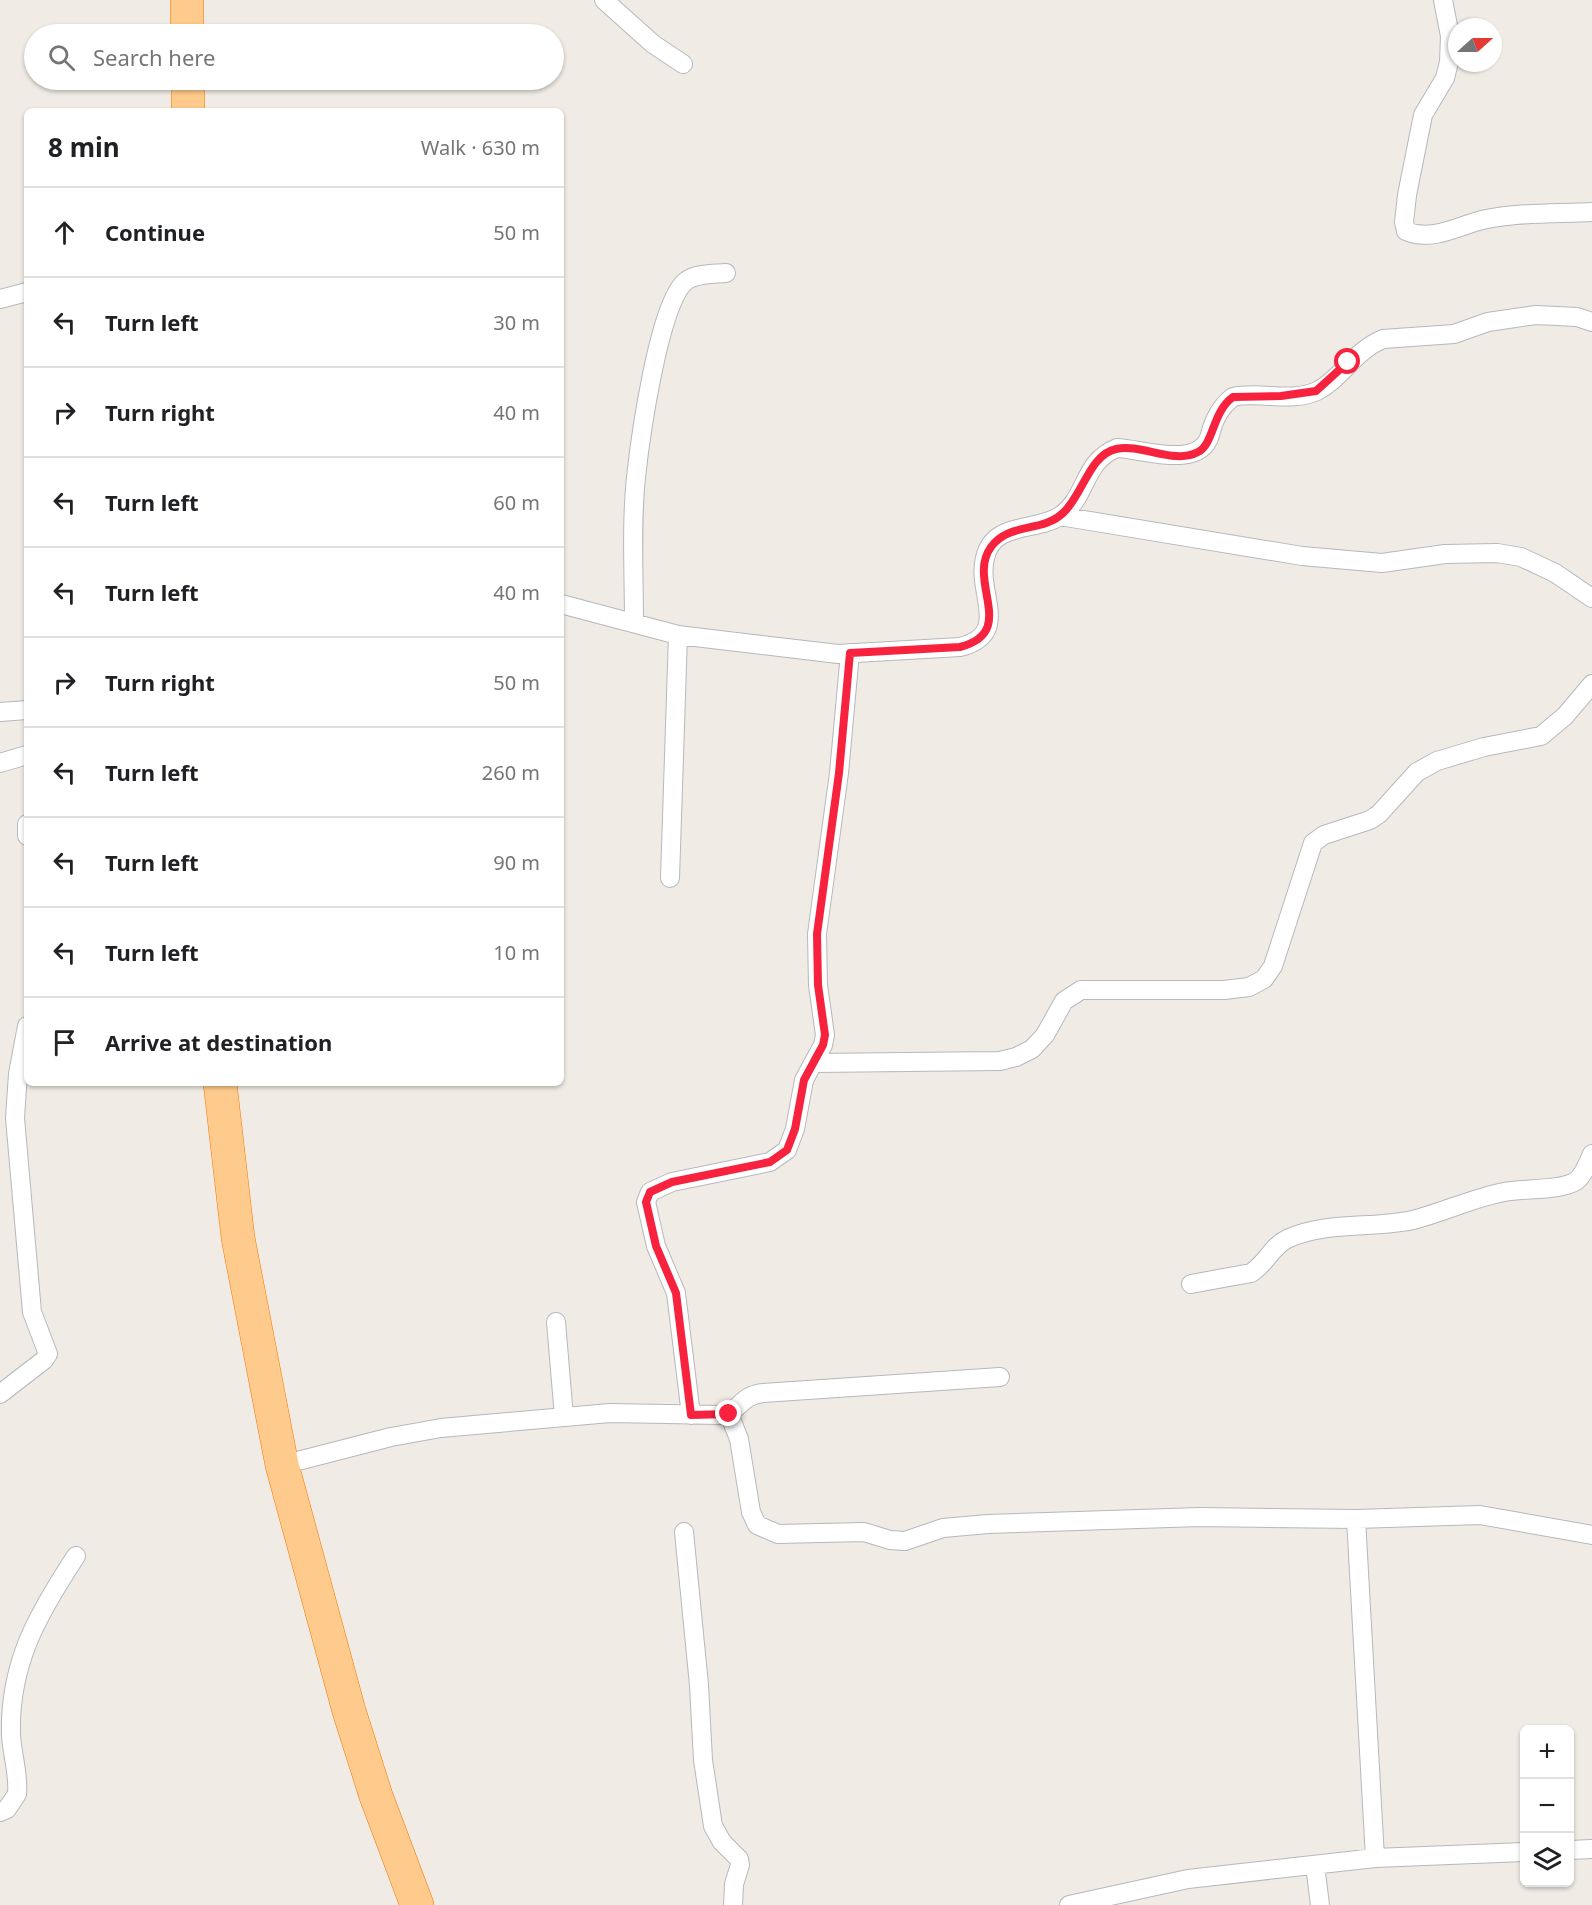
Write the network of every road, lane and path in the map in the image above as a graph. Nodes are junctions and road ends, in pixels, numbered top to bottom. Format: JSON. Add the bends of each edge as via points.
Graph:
{"nodes":[{"id":1,"x":187,"y":0,"type":"edge"},
{"id":2,"x":604,"y":0,"type":"edge"},
{"id":3,"x":1443,"y":0,"type":"edge"},
{"id":4,"x":187,"y":24,"type":"edge"},
{"id":5,"x":682,"y":64,"type":"dead end"},
{"id":6,"x":188,"y":90,"type":"edge"},
{"id":7,"x":188,"y":108,"type":"edge"},
{"id":8,"x":1592,"y":212,"type":"edge"},
{"id":9,"x":726,"y":273,"type":"dead end"},
{"id":10,"x":24,"y":293,"type":"edge"},
{"id":11,"x":0,"y":299,"type":"edge"},
{"id":12,"x":1592,"y":322,"type":"edge"},
{"id":13,"x":1060,"y":516,"type":"junction"},
{"id":14,"x":1592,"y":598,"type":"edge"},
{"id":15,"x":564,"y":605,"type":"edge"},
{"id":16,"x":634,"y":623,"type":"junction"},
{"id":17,"x":678,"y":635,"type":"junction"},
{"id":18,"x":850,"y":653,"type":"junction"},
{"id":19,"x":1592,"y":684,"type":"edge"},
{"id":20,"x":24,"y":710,"type":"edge"},
{"id":21,"x":0,"y":712,"type":"edge"},
{"id":22,"x":24,"y":755,"type":"edge"},
{"id":23,"x":0,"y":763,"type":"edge"},
{"id":24,"x":670,"y":878,"type":"dead end"},
{"id":25,"x":24,"y":1042,"type":"edge"},
{"id":26,"x":813,"y":1063,"type":"junction"},
{"id":27,"x":220,"y":1086,"type":"edge"},
{"id":28,"x":8,"y":1119,"type":"edge"},
{"id":29,"x":1592,"y":1154,"type":"edge"},
{"id":30,"x":1191,"y":1284,"type":"dead end"},
{"id":31,"x":556,"y":1322,"type":"dead end"},
{"id":32,"x":1000,"y":1377,"type":"dead end"},
{"id":33,"x":1,"y":1393,"type":"edge"},
{"id":34,"x":729,"y":1414,"type":"junction"},
{"id":35,"x":691,"y":1415,"type":"junction"},
{"id":36,"x":564,"y":1417,"type":"junction"},
{"id":37,"x":282,"y":1465,"type":"junction"},
{"id":38,"x":1356,"y":1519,"type":"junction"},
{"id":39,"x":684,"y":1532,"type":"dead end"},
{"id":40,"x":1592,"y":1535,"type":"edge"},
{"id":41,"x":76,"y":1556,"type":"dead end"},
{"id":42,"x":0,"y":1812,"type":"edge"},
{"id":43,"x":1592,"y":1849,"type":"edge"},
{"id":44,"x":1574,"y":1850,"type":"edge"},
{"id":45,"x":1520,"y":1852,"type":"edge"},
{"id":46,"x":1375,"y":1858,"type":"junction"},
{"id":47,"x":1315,"y":1865,"type":"junction"},
{"id":48,"x":417,"y":1905,"type":"edge"},
{"id":49,"x":733,"y":1905,"type":"edge"},
{"id":50,"x":1069,"y":1905,"type":"edge"},
{"id":51,"x":1320,"y":1905,"type":"edge"}],
"edges":[{"from":1,"to":4,"type":"highway"},
{"from":2,"to":5,"type":"street"},
{"from":3,"to":8,"type":"street","via":[[1450,36],[1449,62],[1445,78],[1423,115],[1407,195],[1406,231],[1428,234],[1451,231],[1488,218]]},
{"from":6,"to":7,"type":"highway"},
{"from":9,"to":16,"type":"street","via":[[686,281],[664,325],[636,478]]},
{"from":10,"to":11,"type":"street"},
{"from":12,"to":13,"type":"street","via":[[1577,317],[1536,315],[1488,322],[1454,334],[1383,339],[1348,362],[1316,391],[1233,397],[1219,411],[1207,443],[1199,452],[1175,455],[1117,448],[1109,452],[1096,461],[1077,500]]},
{"from":13,"to":14,"type":"street","via":[[1314,557],[1382,563],[1497,553],[1521,557],[1555,573]]},
{"from":13,"to":18,"type":"street","via":[[999,536],[989,549],[984,559],[984,576],[990,620],[973,644]]},
{"from":15,"to":16,"type":"street"},
{"from":16,"to":17,"type":"street"},
{"from":17,"to":18,"type":"street"},
{"from":17,"to":24,"type":"street"},
{"from":18,"to":26,"type":"street","via":[[839,773],[817,934],[818,985],[825,1035]]},
{"from":19,"to":26,"type":"street","via":[[1565,716],[1541,736],[1437,761],[1417,772],[1370,820],[1324,835],[1313,843],[1273,966],[1264,980],[1249,987],[1224,990],[1081,990],[1064,1001],[1045,1035],[1032,1049],[1000,1061]]},
{"from":20,"to":21,"type":"street"},
{"from":22,"to":23,"type":"street"},
{"from":25,"to":28,"type":"street"},
{"from":26,"to":35,"type":"street","via":[[801,1092],[795,1129],[787,1150],[779,1157],[724,1174],[672,1182],[650,1192],[646,1202],[656,1246],[676,1293]]},
{"from":27,"to":37,"type":"highway","via":[[238,1238]]},
{"from":28,"to":33,"type":"street","via":[[32,1312],[48,1354]]},
{"from":29,"to":30,"type":"street","via":[[1582,1175],[1568,1184],[1505,1192],[1412,1220],[1306,1233],[1274,1247],[1251,1273]]},
{"from":31,"to":36,"type":"street"},
{"from":32,"to":34,"type":"street","via":[[763,1393],[746,1397]]},
{"from":34,"to":35,"type":"street"},
{"from":34,"to":38,"type":"street","via":[[739,1439],[751,1512],[758,1525],[778,1534],[864,1532],[905,1540],[943,1528],[988,1524],[1200,1517]]},
{"from":35,"to":36,"type":"street","via":[[610,1413]]},
{"from":36,"to":37,"type":"street","via":[[441,1428]]},
{"from":37,"to":48,"type":"highway","via":[[349,1711]]},
{"from":38,"to":40,"type":"street","via":[[1480,1515]]},
{"from":38,"to":46,"type":"street"},
{"from":39,"to":49,"type":"street","via":[[703,1761],[713,1826],[741,1865],[734,1884]]},
{"from":41,"to":42,"type":"street","via":[[49,1598],[18,1664],[11,1737],[17,1794],[7,1809]]},
{"from":43,"to":44,"type":"street"},
{"from":45,"to":46,"type":"street"},
{"from":46,"to":47,"type":"street"},
{"from":47,"to":50,"type":"street","via":[[1188,1879]]},
{"from":47,"to":51,"type":"street"}]}
